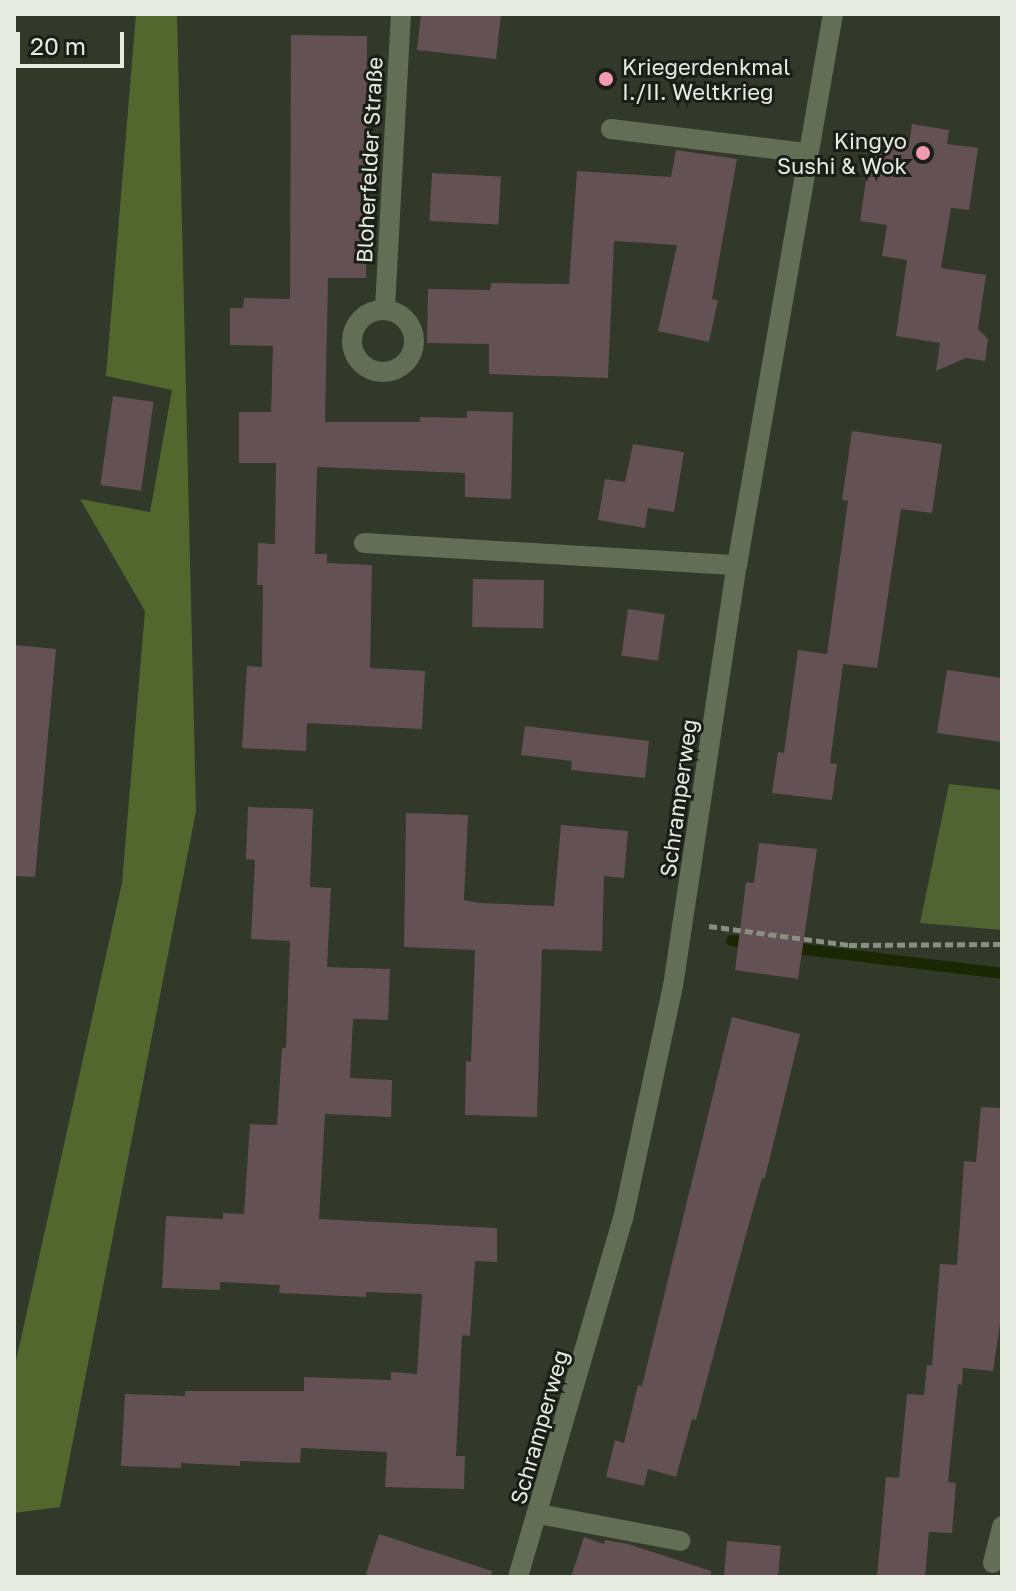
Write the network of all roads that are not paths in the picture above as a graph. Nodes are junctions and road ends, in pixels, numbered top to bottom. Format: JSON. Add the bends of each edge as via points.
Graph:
{"nodes":[{"id":1,"x":401,"y":14,"type":"edge"},
{"id":2,"x":833,"y":14,"type":"edge"},
{"id":3,"x":611,"y":129,"type":"dead end"},
{"id":4,"x":807,"y":153,"type":"junction"},
{"id":5,"x":385,"y":308,"type":"dead end"},
{"id":6,"x":364,"y":543,"type":"dead end"},
{"id":7,"x":737,"y":565,"type":"junction"},
{"id":8,"x":539,"y":1514,"type":"junction"},
{"id":9,"x":1002,"y":1526,"type":"edge"},
{"id":10,"x":680,"y":1541,"type":"dead end"},
{"id":11,"x":996,"y":1568,"type":"edge"},
{"id":12,"x":518,"y":1577,"type":"edge"}],
"edges":[{"from":1,"to":5,"type":"street","name":"Bloherfelder Straße"},
{"from":2,"to":4,"type":"street","name":"Schramperweg"},
{"from":3,"to":4,"type":"street"},
{"from":4,"to":7,"type":"street","name":"Schramperweg"},
{"from":6,"to":7,"type":"street"},
{"from":7,"to":8,"type":"street","name":"Schramperweg","via":[[684,922],[623,1219]]},
{"from":8,"to":10,"type":"street"},
{"from":8,"to":12,"type":"street","name":"Schramperweg"},
{"from":9,"to":11,"type":"street"}]}
